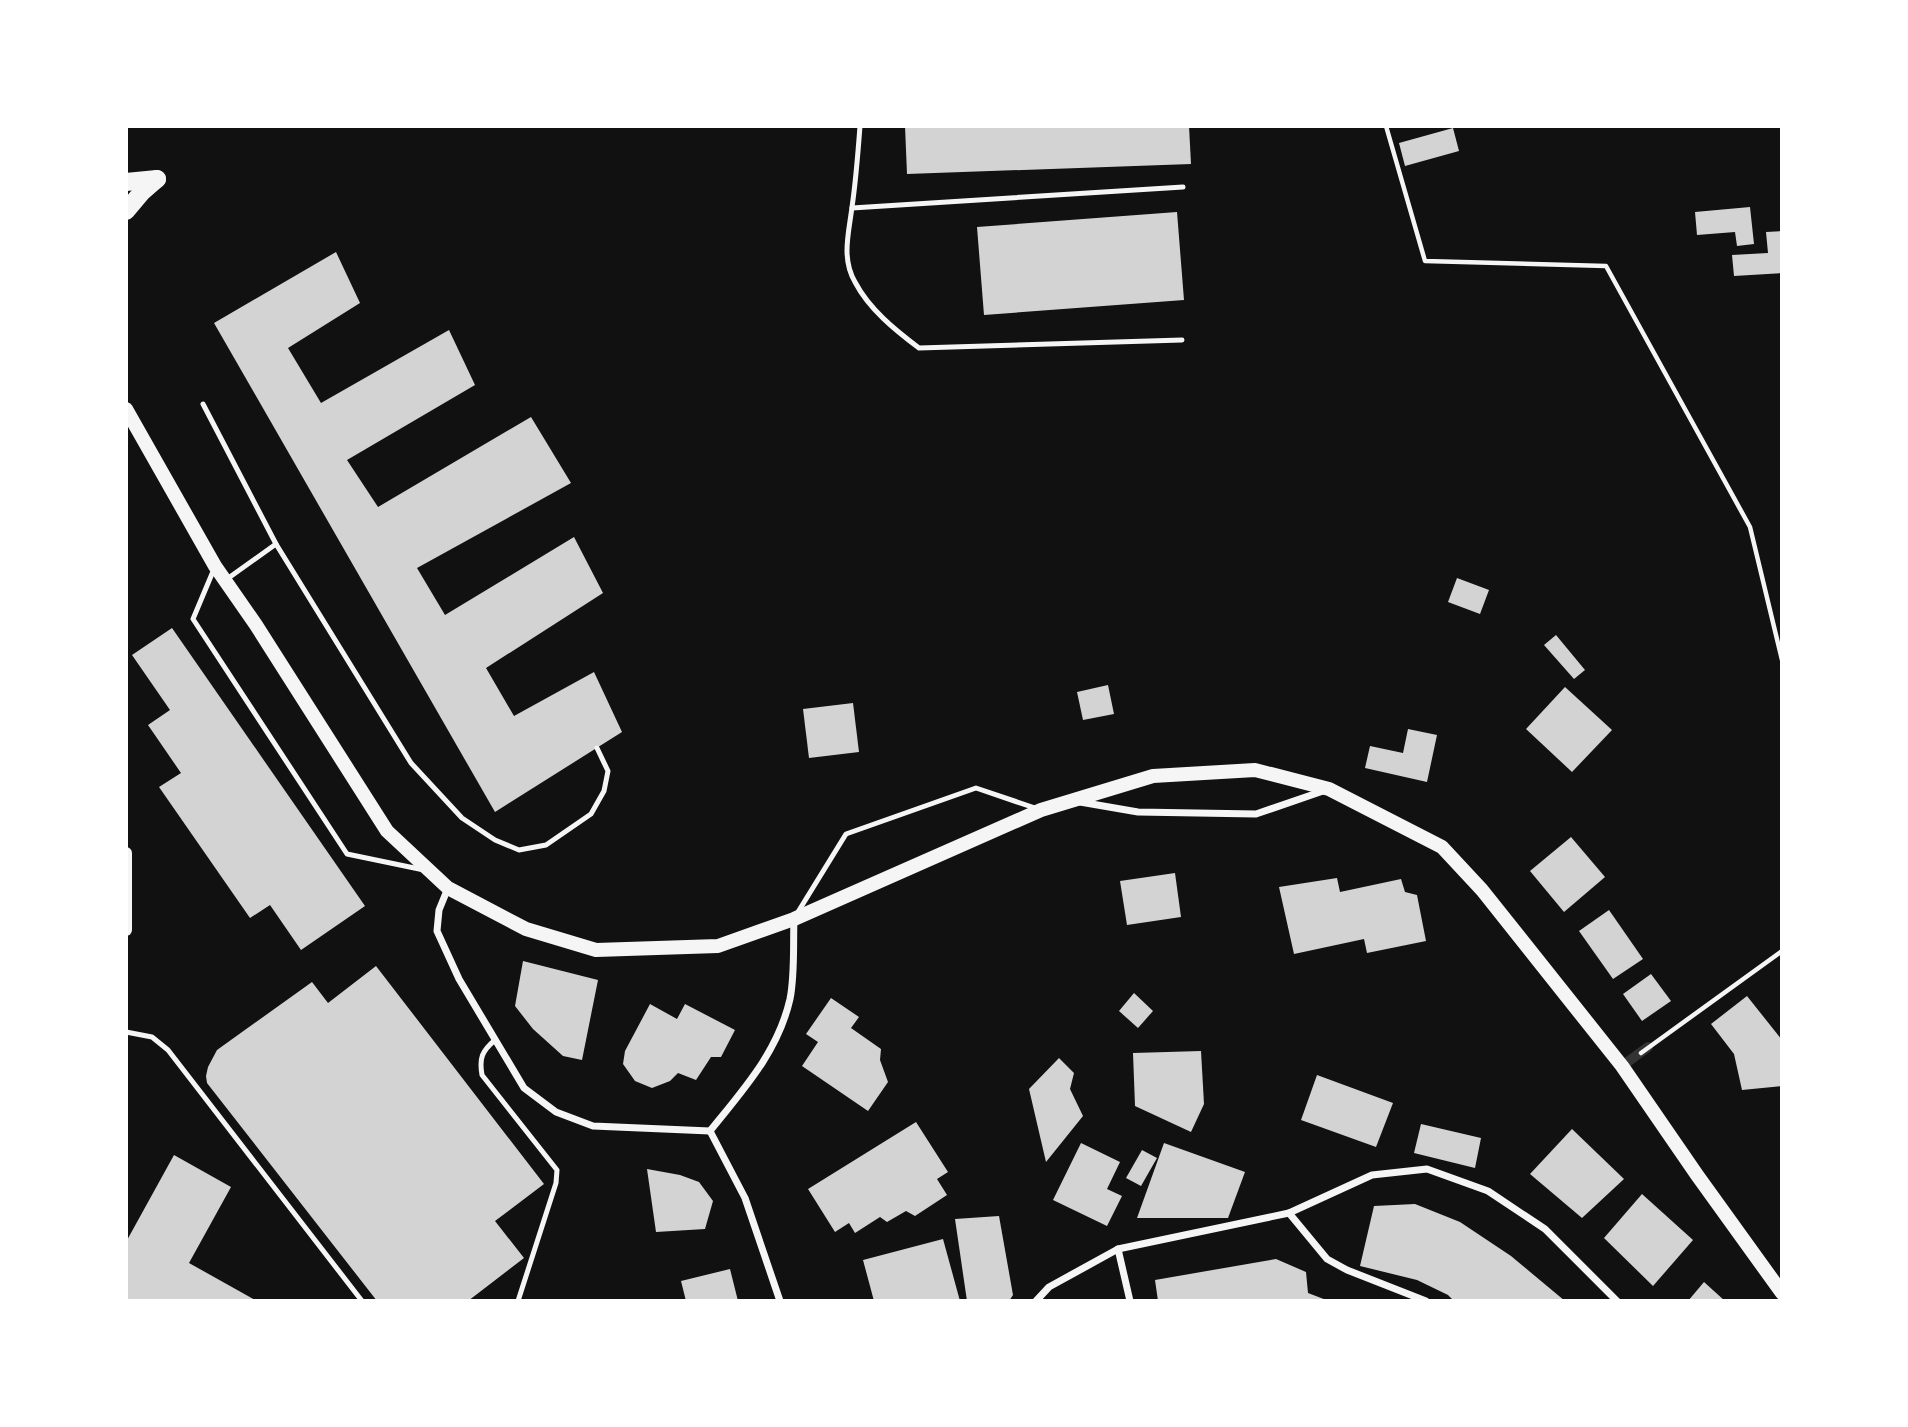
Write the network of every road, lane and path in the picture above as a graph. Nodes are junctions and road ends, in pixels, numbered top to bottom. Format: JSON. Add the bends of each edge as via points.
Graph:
{"nodes":[{"id":1,"x":860,"y":126,"type":"edge"},
{"id":2,"x":1386,"y":126,"type":"edge"},
{"id":3,"x":126,"y":182,"type":"edge"},
{"id":4,"x":1183,"y":187,"type":"dead end"},
{"id":5,"x":852,"y":208,"type":"junction"},
{"id":6,"x":126,"y":211,"type":"edge"},
{"id":7,"x":1182,"y":340,"type":"dead end"},
{"id":8,"x":203,"y":404,"type":"dead end"},
{"id":9,"x":126,"y":409,"type":"edge"},
{"id":10,"x":276,"y":544,"type":"junction"},
{"id":11,"x":215,"y":566,"type":"junction"},
{"id":12,"x":225,"y":581,"type":"junction"},
{"id":13,"x":1782,"y":660,"type":"edge"},
{"id":14,"x":597,"y":748,"type":"dead end"},
{"id":15,"x":1329,"y":789,"type":"junction"},
{"id":16,"x":1073,"y":801,"type":"junction"},
{"id":17,"x":1041,"y":810,"type":"junction"},
{"id":18,"x":126,"y":853,"type":"edge"},
{"id":19,"x":431,"y":872,"type":"junction"},
{"id":20,"x":449,"y":888,"type":"junction"},
{"id":21,"x":794,"y":919,"type":"junction"},
{"id":22,"x":126,"y":930,"type":"edge"},
{"id":23,"x":1782,"y":951,"type":"edge"},
{"id":24,"x":126,"y":1032,"type":"edge"},
{"id":25,"x":495,"y":1040,"type":"junction"},
{"id":26,"x":1622,"y":1066,"type":"junction"},
{"id":27,"x":710,"y":1131,"type":"junction"},
{"id":28,"x":1289,"y":1213,"type":"junction"},
{"id":29,"x":1118,"y":1249,"type":"junction"},
{"id":30,"x":1782,"y":1293,"type":"edge"},
{"id":31,"x":362,"y":1301,"type":"edge"},
{"id":32,"x":519,"y":1301,"type":"edge"},
{"id":33,"x":780,"y":1301,"type":"edge"},
{"id":34,"x":1036,"y":1301,"type":"edge"},
{"id":35,"x":1130,"y":1301,"type":"edge"},
{"id":36,"x":1426,"y":1301,"type":"edge"},
{"id":37,"x":1618,"y":1301,"type":"edge"}],
"edges":[{"from":1,"to":5,"type":"lane"},
{"from":2,"to":13,"type":"path","via":[[1425,261],[1606,265],[1750,527]]},
{"from":3,"to":6,"type":"main road","via":[[157,179]]},
{"from":4,"to":5,"type":"lane"},
{"from":5,"to":7,"type":"lane","via":[[846,242],[854,282],[892,327],[919,348]]},
{"from":8,"to":10,"type":"lane"},
{"from":9,"to":11,"type":"main road"},
{"from":10,"to":12,"type":"lane"},
{"from":10,"to":14,"type":"lane","via":[[411,763],[462,818],[495,840],[519,850],[546,845],[591,814],[604,791],[608,771]]},
{"from":11,"to":12,"type":"main road"},
{"from":11,"to":19,"type":"lane","via":[[193,619],[348,854]]},
{"from":12,"to":19,"type":"main road","via":[[387,831]]},
{"from":15,"to":16,"type":"street","via":[[1256,814],[1138,812]]},
{"from":15,"to":16,"type":"main road","via":[[1255,770],[1153,776]]},
{"from":15,"to":26,"type":"main road","via":[[1442,847],[1482,890]]},
{"from":16,"to":17,"type":"main road"},
{"from":17,"to":21,"type":"main road"},
{"from":17,"to":21,"type":"lane","via":[[976,788],[846,834]]},
{"from":18,"to":22,"type":"street"},
{"from":19,"to":20,"type":"main road"},
{"from":20,"to":21,"type":"main road","via":[[526,929],[596,950],[718,946]]},
{"from":20,"to":25,"type":"street","via":[[439,910],[437,931]]},
{"from":21,"to":27,"type":"street","via":[[790,997],[778,1035],[758,1071]]},
{"from":23,"to":26,"type":"path"},
{"from":24,"to":31,"type":"lane","via":[[152,1037],[168,1050]]},
{"from":25,"to":27,"type":"street","via":[[524,1088],[556,1112],[593,1126]]},
{"from":25,"to":32,"type":"lane","via":[[481,1056],[482,1075],[557,1170]]},
{"from":26,"to":30,"type":"main road"},
{"from":27,"to":33,"type":"street","via":[[745,1198]]},
{"from":28,"to":29,"type":"street"},
{"from":28,"to":36,"type":"street","via":[[1327,1259]]},
{"from":28,"to":37,"type":"street","via":[[1372,1175],[1427,1169],[1488,1192],[1545,1229]]},
{"from":29,"to":34,"type":"street","via":[[1049,1287]]},
{"from":29,"to":35,"type":"street"}]}
